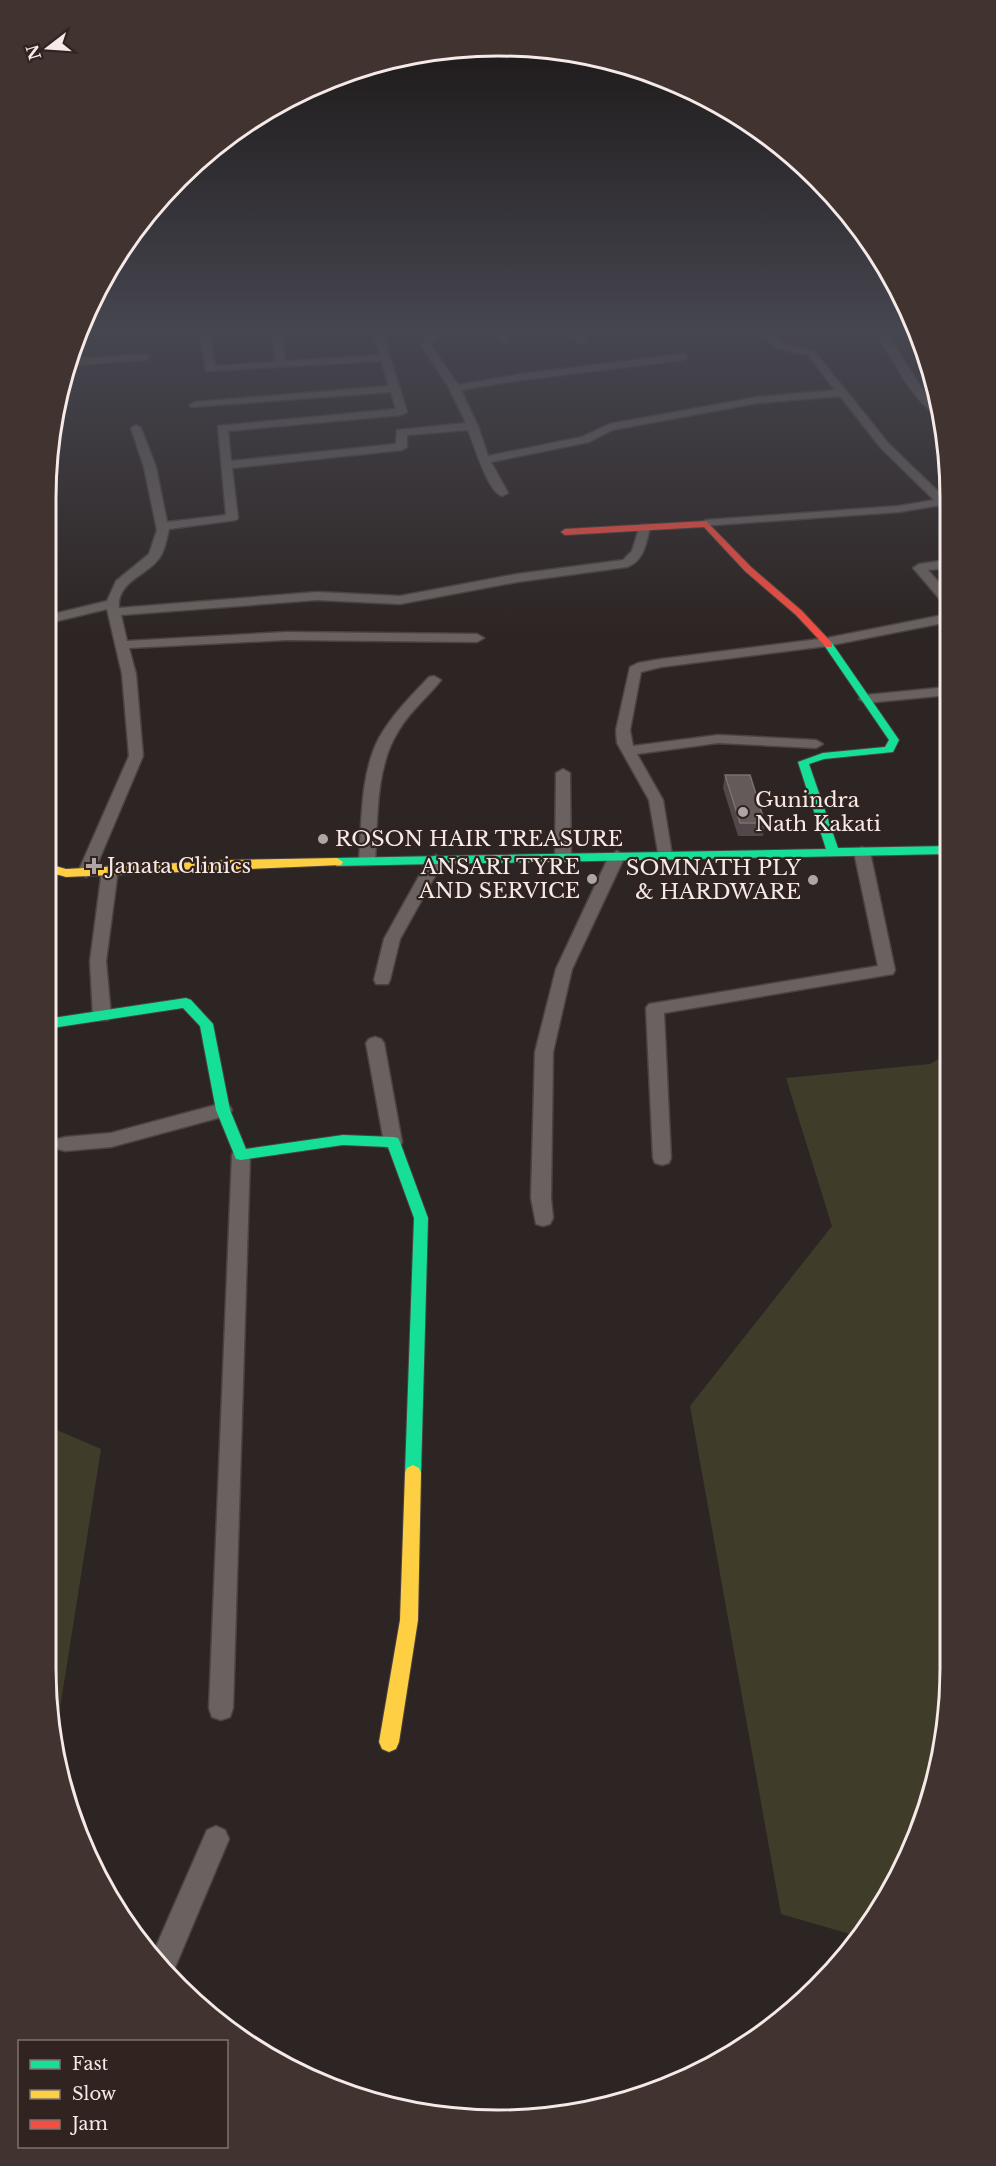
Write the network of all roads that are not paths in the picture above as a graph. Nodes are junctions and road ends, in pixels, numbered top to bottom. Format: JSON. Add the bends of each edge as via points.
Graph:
{"nodes":[{"id":1,"x":137,"y":432,"type":"edge"},
{"id":2,"x":222,"y":432,"type":"edge"},
{"id":3,"x":400,"y":432,"type":"edge"},
{"id":4,"x":476,"y":432,"type":"edge"},
{"id":5,"x":600,"y":432,"type":"edge"},
{"id":6,"x":874,"y":432,"type":"edge"},
{"id":7,"x":484,"y":460,"type":"junction"},
{"id":8,"x":226,"y":465,"type":"junction"},
{"id":9,"x":502,"y":493,"type":"dead end"},
{"id":10,"x":940,"y":499,"type":"edge"},
{"id":11,"x":940,"y":502,"type":"edge"},
{"id":12,"x":706,"y":524,"type":"junction"},
{"id":13,"x":162,"y":526,"type":"junction"},
{"id":14,"x":644,"y":528,"type":"junction"},
{"id":15,"x":565,"y":532,"type":"dead end"},
{"id":16,"x":940,"y":564,"type":"edge"},
{"id":17,"x":940,"y":592,"type":"edge"},
{"id":18,"x":112,"y":608,"type":"junction"},
{"id":19,"x":56,"y":618,"type":"edge"},
{"id":20,"x":940,"y":620,"type":"edge"},
{"id":21,"x":477,"y":638,"type":"dead end"},
{"id":22,"x":827,"y":642,"type":"junction"},
{"id":23,"x":121,"y":645,"type":"junction"},
{"id":24,"x":434,"y":680,"type":"dead end"},
{"id":25,"x":940,"y":692,"type":"edge"},
{"id":26,"x":866,"y":699,"type":"junction"},
{"id":27,"x":816,"y":744,"type":"dead end"},
{"id":28,"x":629,"y":752,"type":"junction"},
{"id":29,"x":563,"y":773,"type":"dead end"},
{"id":30,"x":940,"y":850,"type":"edge"},
{"id":31,"x":832,"y":852,"type":"junction"},
{"id":32,"x":862,"y":852,"type":"junction"},
{"id":33,"x":664,"y":855,"type":"junction"},
{"id":34,"x":617,"y":856,"type":"junction"},
{"id":35,"x":563,"y":857,"type":"junction"},
{"id":36,"x":436,"y":860,"type":"junction"},
{"id":37,"x":367,"y":861,"type":"junction"},
{"id":38,"x":56,"y":870,"type":"edge"},
{"id":39,"x":110,"y":870,"type":"junction"},
{"id":40,"x":86,"y":872,"type":"junction"},
{"id":41,"x":382,"y":980,"type":"dead end"},
{"id":42,"x":102,"y":1016,"type":"junction"},
{"id":43,"x":56,"y":1023,"type":"edge"},
{"id":44,"x":375,"y":1043,"type":"dead end"},
{"id":45,"x":223,"y":1110,"type":"junction"},
{"id":46,"x":393,"y":1142,"type":"junction"},
{"id":47,"x":65,"y":1144,"type":"dead end"},
{"id":48,"x":241,"y":1155,"type":"junction"},
{"id":49,"x":662,"y":1158,"type":"dead end"},
{"id":50,"x":543,"y":1218,"type":"dead end"},
{"id":51,"x":221,"y":1708,"type":"dead end"},
{"id":52,"x":389,"y":1742,"type":"dead end"},
{"id":53,"x":216,"y":1839,"type":"dead end"},
{"id":54,"x":164,"y":1959,"type":"edge"}],
"edges":[{"from":1,"to":13,"type":"street","via":[[150,467]]},
{"from":2,"to":8,"type":"street"},
{"from":3,"to":8,"type":"street","via":[[402,447]]},
{"from":4,"to":7,"type":"street"},
{"from":5,"to":7,"type":"street","via":[[585,440]]},
{"from":6,"to":10,"type":"street"},
{"from":7,"to":9,"type":"street"},
{"from":8,"to":13,"type":"street","via":[[232,518]]},
{"from":11,"to":12,"type":"street"},
{"from":12,"to":14,"type":"street"},
{"from":12,"to":22,"type":"street"},
{"from":13,"to":18,"type":"street","via":[[155,556],[120,584]]},
{"from":14,"to":15,"type":"street"},
{"from":14,"to":18,"type":"street","via":[[638,552],[627,563],[517,578],[440,594],[400,600],[317,596]]},
{"from":16,"to":17,"type":"street","via":[[920,568]]},
{"from":18,"to":19,"type":"street"},
{"from":18,"to":23,"type":"street"},
{"from":20,"to":22,"type":"street"},
{"from":21,"to":23,"type":"street","via":[[287,636]]},
{"from":22,"to":26,"type":"street"},
{"from":22,"to":28,"type":"street","via":[[635,670],[623,730]]},
{"from":23,"to":40,"type":"street","via":[[129,674],[136,756]]},
{"from":24,"to":37,"type":"street","via":[[405,711],[382,749],[373,793]]},
{"from":25,"to":26,"type":"street"},
{"from":26,"to":31,"type":"street","via":[[894,740],[889,750],[823,756],[803,762]]},
{"from":27,"to":28,"type":"street","via":[[718,739]]},
{"from":28,"to":33,"type":"street","via":[[656,800]]},
{"from":29,"to":35,"type":"street"},
{"from":30,"to":32,"type":"street"},
{"from":31,"to":32,"type":"street"},
{"from":31,"to":33,"type":"street"},
{"from":32,"to":49,"type":"street","via":[[887,970],[655,1008]]},
{"from":33,"to":34,"type":"street"},
{"from":34,"to":35,"type":"street"},
{"from":34,"to":50,"type":"street","via":[[564,969],[544,1052]]},
{"from":35,"to":36,"type":"street"},
{"from":36,"to":37,"type":"street"},
{"from":36,"to":41,"type":"street","via":[[392,939]]},
{"from":37,"to":39,"type":"street"},
{"from":38,"to":40,"type":"street"},
{"from":39,"to":40,"type":"street"},
{"from":39,"to":42,"type":"street","via":[[98,961]]},
{"from":42,"to":43,"type":"street"},
{"from":42,"to":45,"type":"street","via":[[186,1003],[206,1024]]},
{"from":44,"to":46,"type":"street"},
{"from":45,"to":47,"type":"street","via":[[111,1140]]},
{"from":45,"to":48,"type":"street"},
{"from":46,"to":48,"type":"street","via":[[344,1140]]},
{"from":46,"to":52,"type":"street","via":[[421,1218],[409,1620]]},
{"from":48,"to":51,"type":"street"},
{"from":53,"to":54,"type":"street"}]}
